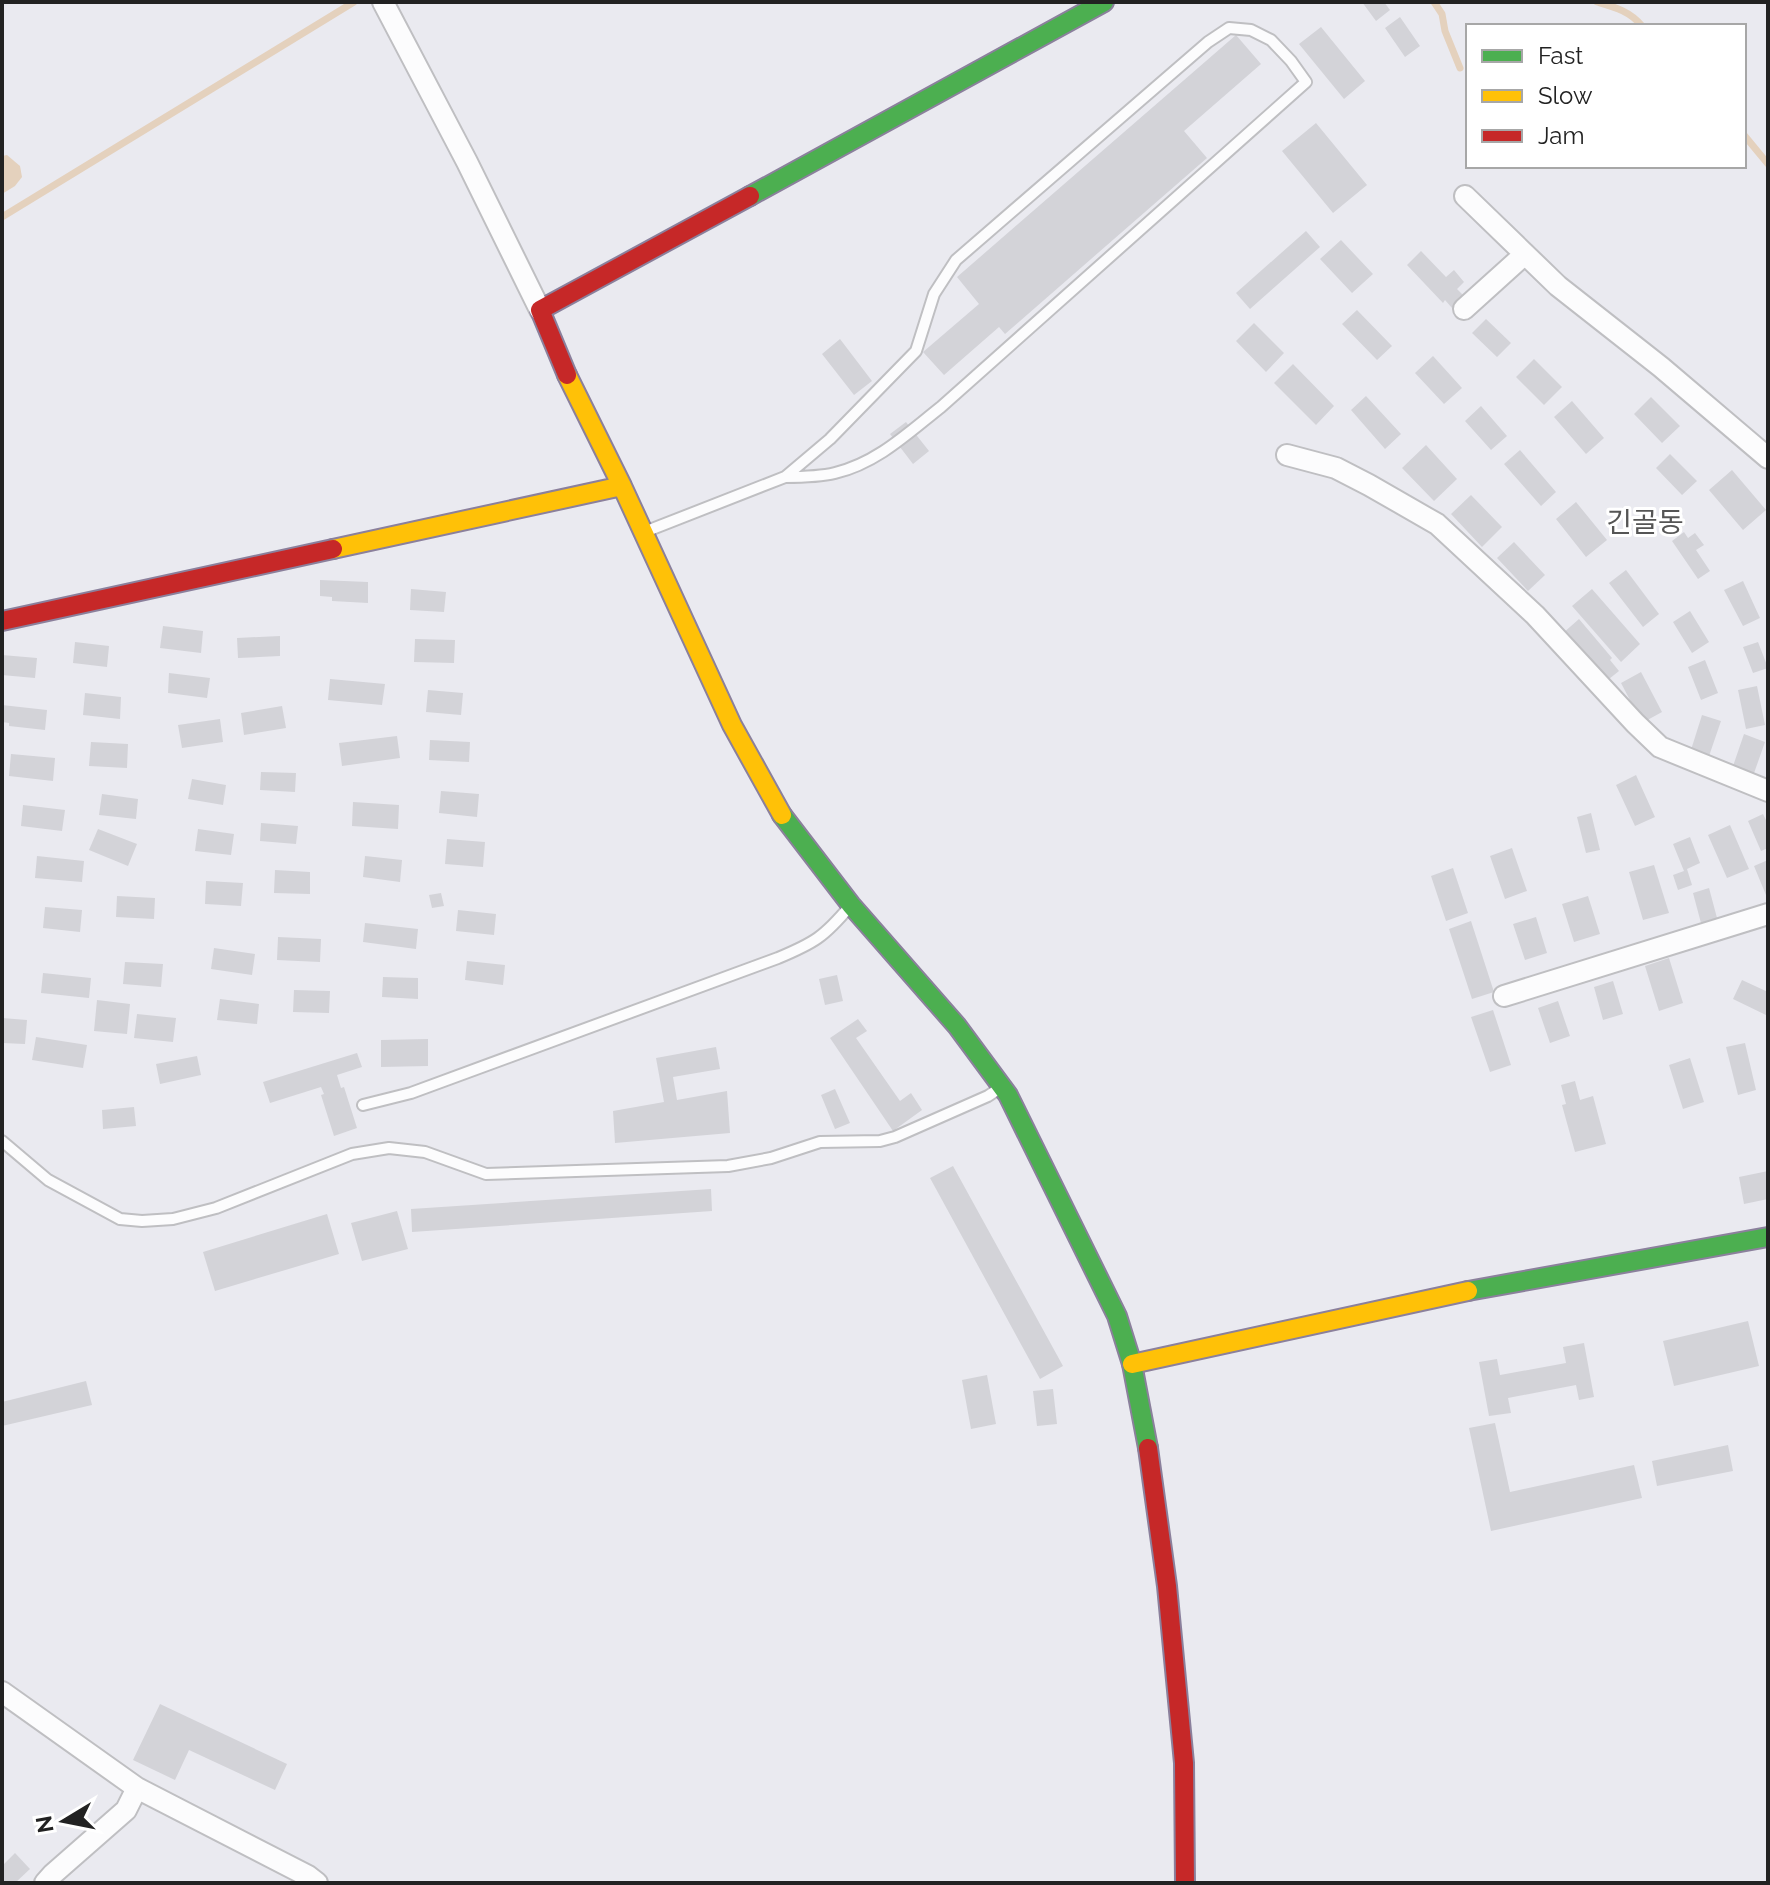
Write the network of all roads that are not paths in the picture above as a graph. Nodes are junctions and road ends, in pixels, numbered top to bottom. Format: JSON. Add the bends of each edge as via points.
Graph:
{"nodes":[{"id":1,"x":383,"y":2,"type":"edge"},
{"id":2,"x":1104,"y":2,"type":"edge"},
{"id":3,"x":1465,"y":196,"type":"dead end"},
{"id":4,"x":1525,"y":254,"type":"junction"},
{"id":5,"x":1464,"y":309,"type":"dead end"},
{"id":6,"x":540,"y":310,"type":"junction"},
{"id":7,"x":1287,"y":455,"type":"dead end"},
{"id":8,"x":1768,"y":458,"type":"edge"},
{"id":9,"x":785,"y":477,"type":"junction"},
{"id":10,"x":622,"y":486,"type":"junction"},
{"id":11,"x":643,"y":532,"type":"junction"},
{"id":12,"x":2,"y":621,"type":"edge"},
{"id":13,"x":1768,"y":791,"type":"edge"},
{"id":14,"x":851,"y":905,"type":"junction"},
{"id":15,"x":1768,"y":914,"type":"edge"},
{"id":16,"x":1504,"y":996,"type":"dead end"},
{"id":17,"x":1002,"y":1087,"type":"junction"},
{"id":18,"x":363,"y":1105,"type":"dead end"},
{"id":19,"x":2,"y":1141,"type":"edge"},
{"id":20,"x":1768,"y":1237,"type":"edge"},
{"id":21,"x":1132,"y":1364,"type":"junction"},
{"id":22,"x":2,"y":1692,"type":"edge"},
{"id":23,"x":137,"y":1788,"type":"junction"},
{"id":24,"x":45,"y":1883,"type":"edge"},
{"id":25,"x":317,"y":1883,"type":"edge"},
{"id":26,"x":1185,"y":1883,"type":"edge"}],
"edges":[{"from":1,"to":6,"type":"street"},
{"from":2,"to":6,"type":"main road"},
{"from":3,"to":4,"type":"street"},
{"from":4,"to":5,"type":"street"},
{"from":4,"to":8,"type":"street"},
{"from":6,"to":10,"type":"main road"},
{"from":7,"to":13,"type":"street","via":[[1336,468],[1437,524],[1535,615],[1660,747]]},
{"from":9,"to":9,"type":"lane","via":[[850,469],[881,454],[941,407],[1306,82],[1291,61],[1271,40],[1251,30],[1229,28],[1208,42],[956,260],[934,294],[916,351]]},
{"from":9,"to":11,"type":"lane"},
{"from":10,"to":11,"type":"main road"},
{"from":10,"to":12,"type":"main road"},
{"from":11,"to":14,"type":"main road","via":[[732,725],[779,811]]},
{"from":14,"to":17,"type":"main road","via":[[957,1026]]},
{"from":14,"to":18,"type":"lane","via":[[811,944],[411,1093]]},
{"from":15,"to":16,"type":"street"},
{"from":17,"to":19,"type":"lane","via":[[895,1137],[820,1142],[728,1166],[486,1174],[425,1152],[389,1148],[352,1154],[216,1208],[157,1220],[120,1219],[48,1180]]},
{"from":17,"to":21,"type":"main road","via":[[1117,1316]]},
{"from":20,"to":21,"type":"main road","via":[[1487,1287]]},
{"from":21,"to":26,"type":"main road","via":[[1167,1586],[1184,1763]]},
{"from":22,"to":23,"type":"street"},
{"from":23,"to":24,"type":"street","via":[[126,1810]]},
{"from":23,"to":25,"type":"street"}]}
